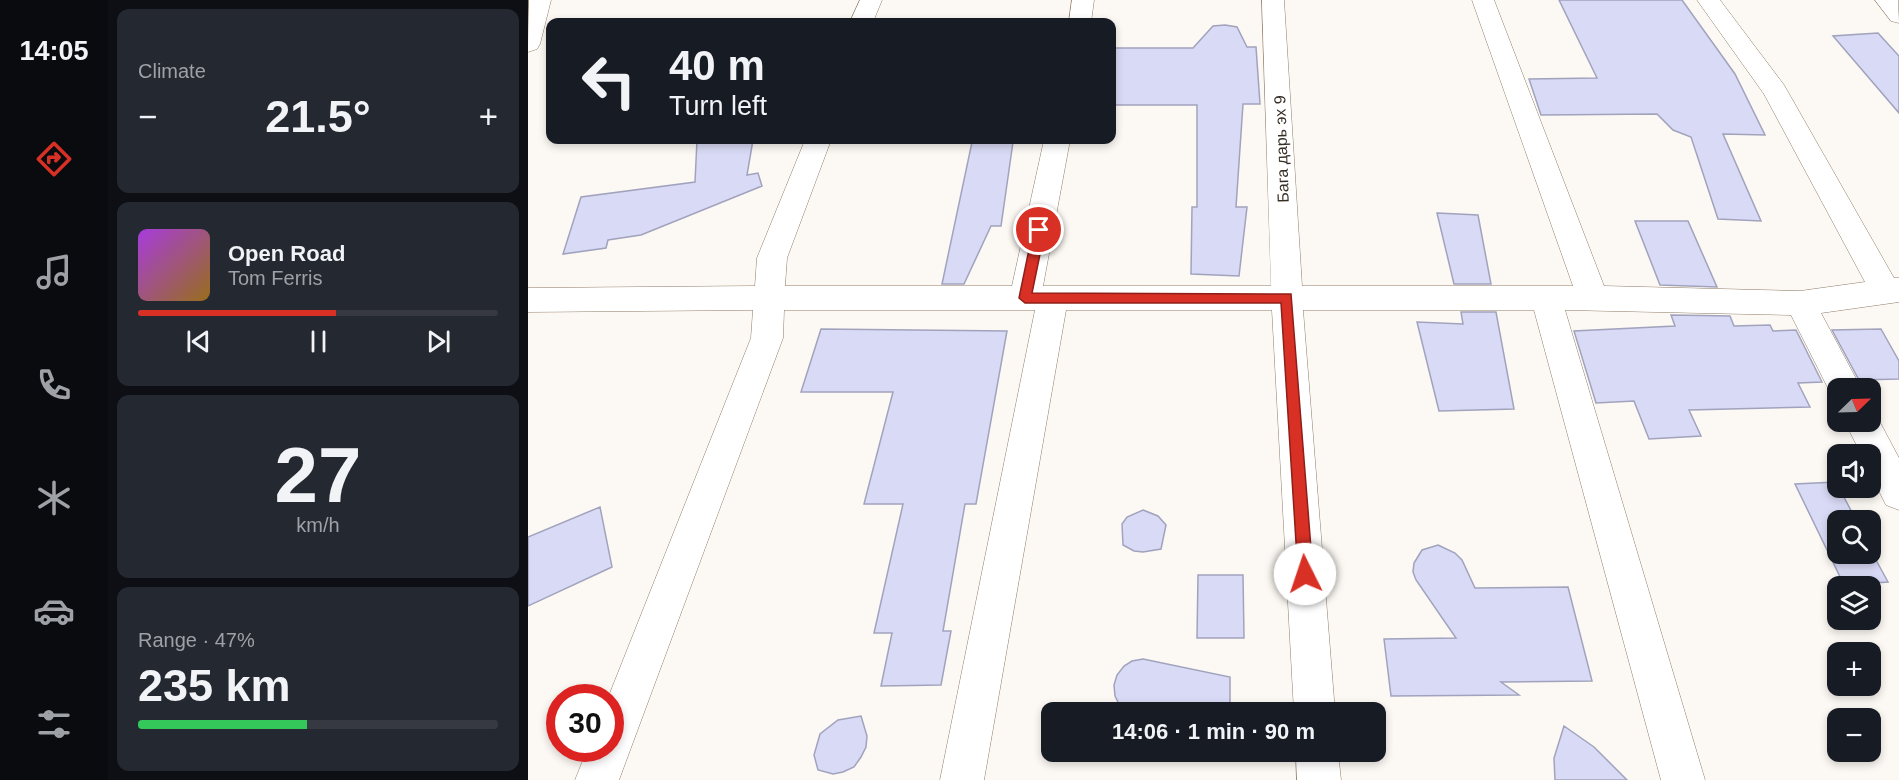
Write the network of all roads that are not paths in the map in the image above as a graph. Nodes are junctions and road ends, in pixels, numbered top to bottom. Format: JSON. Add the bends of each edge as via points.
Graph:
{"nodes":[{"id":1,"x":540,"y":0,"type":"edge"},
{"id":2,"x":871,"y":0,"type":"edge"},
{"id":3,"x":1083,"y":0,"type":"edge"},
{"id":4,"x":1273,"y":0,"type":"edge"},
{"id":5,"x":1483,"y":0,"type":"edge"},
{"id":6,"x":1708,"y":0,"type":"edge"},
{"id":7,"x":1886,"y":0,"type":"edge"},
{"id":8,"x":1899,"y":16,"type":"edge"},
{"id":9,"x":864,"y":18,"type":"edge"},
{"id":10,"x":1081,"y":18,"type":"edge"},
{"id":11,"x":528,"y":44,"type":"edge"},
{"id":12,"x":816,"y":144,"type":"edge"},
{"id":13,"x":1057,"y":144,"type":"edge"},
{"id":14,"x":1892,"y":290,"type":"edge"},
{"id":15,"x":1287,"y":297,"type":"junction"},
{"id":16,"x":769,"y":298,"type":"junction"},
{"id":17,"x":1039,"y":298,"type":"junction"},
{"id":18,"x":1546,"y":298,"type":"junction"},
{"id":19,"x":1593,"y":298,"type":"junction"},
{"id":20,"x":528,"y":300,"type":"edge"},
{"id":21,"x":1800,"y":303,"type":"junction"},
{"id":22,"x":1840,"y":378,"type":"edge"},
{"id":23,"x":1867,"y":432,"type":"edge"},
{"id":24,"x":1899,"y":493,"type":"edge"},
{"id":25,"x":1314,"y":702,"type":"edge"},
{"id":26,"x":624,"y":708,"type":"edge"},
{"id":27,"x":604,"y":762,"type":"edge"},
{"id":28,"x":1318,"y":762,"type":"edge"},
{"id":29,"x":597,"y":780,"type":"edge"},
{"id":30,"x":962,"y":780,"type":"edge"},
{"id":31,"x":1319,"y":780,"type":"edge"},
{"id":32,"x":1683,"y":780,"type":"edge"}],
"edges":[{"from":1,"to":11,"type":"street"},
{"from":2,"to":9,"type":"street"},
{"from":3,"to":10,"type":"street"},
{"from":4,"to":15,"type":"street","name":"Бага дарь эх 9"},
{"from":5,"to":19,"type":"street"},
{"from":6,"to":14,"type":"street","via":[[1775,91]]},
{"from":7,"to":8,"type":"street"},
{"from":12,"to":16,"type":"street","via":[[772,258]]},
{"from":13,"to":17,"type":"street"},
{"from":14,"to":21,"type":"street"},
{"from":15,"to":17,"type":"street"},
{"from":15,"to":18,"type":"street"},
{"from":15,"to":25,"type":"street","name":"Бага дарь эх 9"},
{"from":16,"to":17,"type":"street"},
{"from":16,"to":20,"type":"street"},
{"from":16,"to":26,"type":"street","via":[[767,338]]},
{"from":17,"to":30,"type":"street"},
{"from":18,"to":19,"type":"street"},
{"from":18,"to":32,"type":"street"},
{"from":19,"to":21,"type":"street"},
{"from":21,"to":22,"type":"street"},
{"from":23,"to":24,"type":"street"},
{"from":27,"to":29,"type":"street"},
{"from":28,"to":31,"type":"street"}]}
